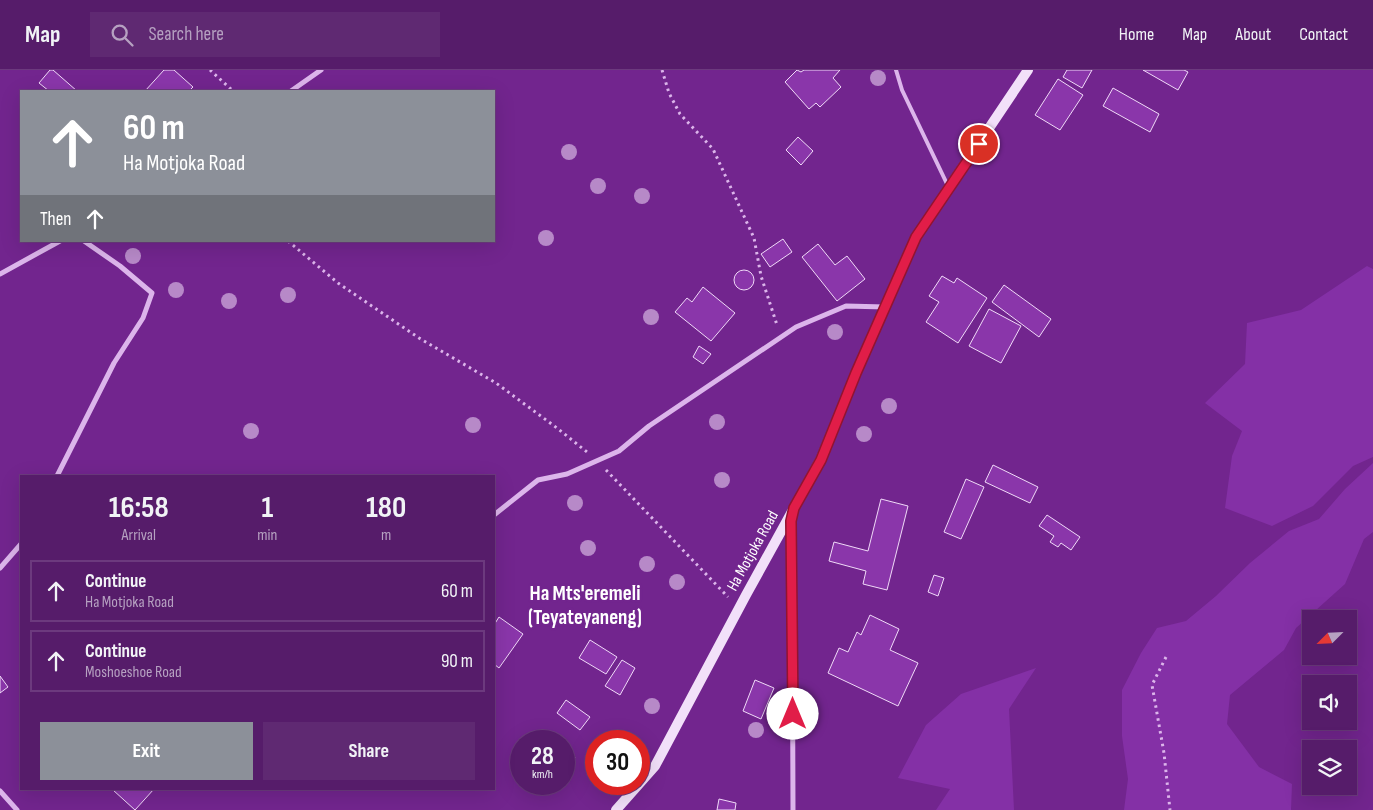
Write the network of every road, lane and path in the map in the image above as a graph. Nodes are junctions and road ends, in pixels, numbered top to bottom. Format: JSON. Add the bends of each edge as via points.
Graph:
{"nodes":[{"id":1,"x":210,"y":70,"type":"edge"},
{"id":2,"x":321,"y":70,"type":"edge"},
{"id":3,"x":662,"y":70,"type":"edge"},
{"id":4,"x":896,"y":70,"type":"edge"},
{"id":5,"x":1028,"y":70,"type":"edge"},
{"id":6,"x":232,"y":90,"type":"edge"},
{"id":7,"x":292,"y":90,"type":"edge"},
{"id":8,"x":949,"y":188,"type":"junction"},
{"id":9,"x":58,"y":242,"type":"edge"},
{"id":10,"x":85,"y":242,"type":"edge"},
{"id":11,"x":289,"y":242,"type":"edge"},
{"id":12,"x":0,"y":274,"type":"edge"},
{"id":13,"x":886,"y":307,"type":"junction"},
{"id":14,"x":781,"y":337,"type":"junction"},
{"id":15,"x":597,"y":461,"type":"junction"},
{"id":16,"x":58,"y":475,"type":"edge"},
{"id":17,"x":794,"y":508,"type":"junction"},
{"id":18,"x":495,"y":514,"type":"edge"},
{"id":19,"x":20,"y":545,"type":"edge"},
{"id":20,"x":0,"y":568,"type":"edge"},
{"id":21,"x":739,"y":608,"type":"junction"},
{"id":22,"x":1166,"y":657,"type":"dead end"},
{"id":23,"x":0,"y":791,"type":"edge"},
{"id":24,"x":17,"y":810,"type":"edge"},
{"id":25,"x":616,"y":810,"type":"edge"},
{"id":26,"x":793,"y":810,"type":"edge"},
{"id":27,"x":1170,"y":810,"type":"edge"}],
"edges":[{"from":1,"to":6,"type":"path"},
{"from":2,"to":7,"type":"street"},
{"from":3,"to":14,"type":"path","via":[[680,114],[713,149],[754,238],[761,276]]},
{"from":4,"to":8,"type":"lane","via":[[902,90]]},
{"from":5,"to":8,"type":"street","name":"Ha Motjoka Road"},
{"from":8,"to":13,"type":"street","name":"Ha Motjoka Road","via":[[916,237]]},
{"from":9,"to":12,"type":"street"},
{"from":10,"to":16,"type":"street","via":[[152,293],[143,318],[114,363]]},
{"from":11,"to":15,"type":"path","via":[[338,283],[418,338],[496,383]]},
{"from":13,"to":14,"type":"street","via":[[846,306],[796,327]]},
{"from":13,"to":17,"type":"street","name":"Ha Motjoka Road","via":[[821,460]]},
{"from":14,"to":15,"type":"street","via":[[649,426],[619,451]]},
{"from":15,"to":18,"type":"street","via":[[567,474],[538,480]]},
{"from":15,"to":21,"type":"path"},
{"from":17,"to":21,"type":"street","name":"Ha Motjoka Road"},
{"from":17,"to":26,"type":"street","via":[[791,521]]},
{"from":19,"to":20,"type":"street"},
{"from":21,"to":25,"type":"street","name":"Ha Motjoka Road","via":[[655,766]]},
{"from":22,"to":27,"type":"path","via":[[1152,686]]},
{"from":23,"to":24,"type":"street"}]}
